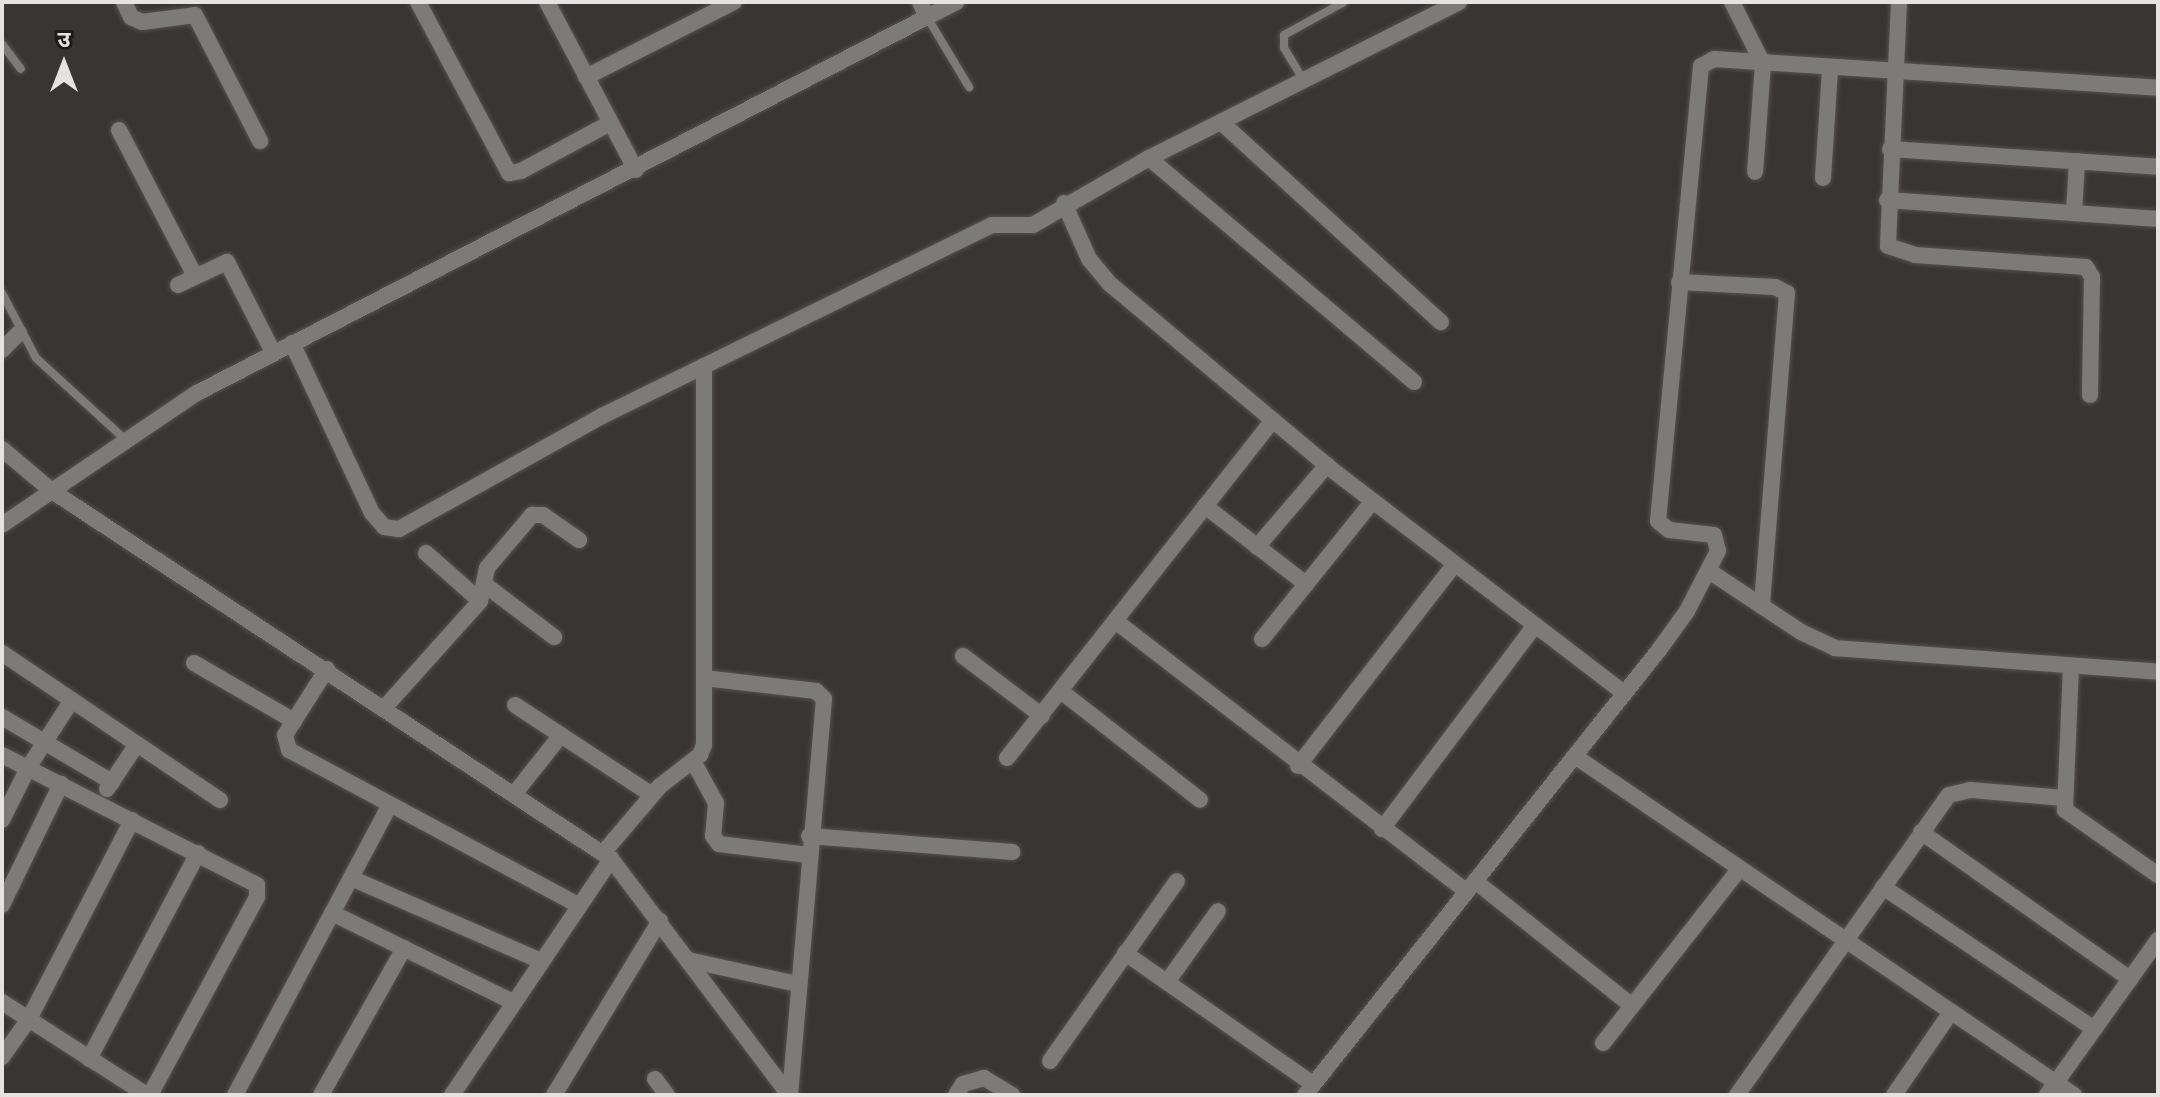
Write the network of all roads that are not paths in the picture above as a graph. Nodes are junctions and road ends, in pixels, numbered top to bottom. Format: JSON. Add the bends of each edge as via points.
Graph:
{"nodes":[{"id":1,"x":124,"y":2,"type":"edge"},
{"id":2,"x":547,"y":2,"type":"edge"},
{"id":3,"x":734,"y":2,"type":"edge"},
{"id":4,"x":956,"y":2,"type":"edge"},
{"id":5,"x":1344,"y":2,"type":"edge"},
{"id":6,"x":1459,"y":2,"type":"edge"},
{"id":7,"x":1732,"y":2,"type":"edge"},
{"id":8,"x":1899,"y":2,"type":"edge"},
{"id":9,"x":425,"y":4,"type":"edge"},
{"id":10,"x":924,"y":9,"type":"edge"},
{"id":11,"x":2,"y":44,"type":"edge"},
{"id":12,"x":1763,"y":64,"type":"junction"},
{"id":13,"x":21,"y":69,"type":"dead end"},
{"id":14,"x":1830,"y":69,"type":"junction"},
{"id":15,"x":1895,"y":73,"type":"junction"},
{"id":16,"x":586,"y":77,"type":"junction"},
{"id":17,"x":1304,"y":81,"type":"junction"},
{"id":18,"x":969,"y":87,"type":"dead end"},
{"id":19,"x":2158,"y":88,"type":"edge"},
{"id":20,"x":610,"y":123,"type":"junction"},
{"id":21,"x":1222,"y":123,"type":"junction"},
{"id":22,"x":119,"y":130,"type":"dead end"},
{"id":23,"x":260,"y":141,"type":"dead end"},
{"id":24,"x":1890,"y":149,"type":"junction"},
{"id":25,"x":1149,"y":158,"type":"junction"},
{"id":26,"x":2077,"y":161,"type":"junction"},
{"id":27,"x":2158,"y":167,"type":"edge"},
{"id":28,"x":636,"y":170,"type":"junction"},
{"id":29,"x":1755,"y":172,"type":"dead end"},
{"id":30,"x":1823,"y":178,"type":"dead end"},
{"id":31,"x":1887,"y":200,"type":"junction"},
{"id":32,"x":1064,"y":203,"type":"junction"},
{"id":33,"x":2074,"y":213,"type":"junction"},
{"id":34,"x":2158,"y":219,"type":"edge"},
{"id":35,"x":195,"y":276,"type":"junction"},
{"id":36,"x":1679,"y":282,"type":"junction"},
{"id":37,"x":178,"y":285,"type":"dead end"},
{"id":38,"x":2,"y":293,"type":"edge"},
{"id":39,"x":1441,"y":322,"type":"dead end"},
{"id":40,"x":19,"y":333,"type":"junction"},
{"id":41,"x":292,"y":343,"type":"junction"},
{"id":42,"x":2,"y":350,"type":"edge"},
{"id":43,"x":273,"y":352,"type":"junction"},
{"id":44,"x":704,"y":366,"type":"junction"},
{"id":45,"x":1414,"y":382,"type":"dead end"},
{"id":46,"x":2090,"y":395,"type":"dead end"},
{"id":47,"x":1273,"y":420,"type":"junction"},
{"id":48,"x":127,"y":441,"type":"junction"},
{"id":49,"x":2,"y":449,"type":"edge"},
{"id":50,"x":1327,"y":465,"type":"junction"},
{"id":51,"x":52,"y":491,"type":"junction"},
{"id":52,"x":1373,"y":501,"type":"junction"},
{"id":53,"x":1205,"y":506,"type":"junction"},
{"id":54,"x":2,"y":525,"type":"edge"},
{"id":55,"x":579,"y":540,"type":"dead end"},
{"id":56,"x":1257,"y":547,"type":"junction"},
{"id":57,"x":426,"y":553,"type":"dead end"},
{"id":58,"x":1454,"y":565,"type":"junction"},
{"id":59,"x":1709,"y":571,"type":"junction"},
{"id":60,"x":1306,"y":584,"type":"junction"},
{"id":61,"x":482,"y":592,"type":"junction"},
{"id":62,"x":1762,"y":606,"type":"junction"},
{"id":63,"x":1118,"y":623,"type":"junction"},
{"id":64,"x":1535,"y":625,"type":"junction"},
{"id":65,"x":554,"y":637,"type":"dead end"},
{"id":66,"x":1262,"y":639,"type":"dead end"},
{"id":67,"x":2,"y":653,"type":"edge"},
{"id":68,"x":963,"y":656,"type":"dead end"},
{"id":69,"x":194,"y":663,"type":"dead end"},
{"id":70,"x":2071,"y":666,"type":"junction"},
{"id":71,"x":327,"y":669,"type":"junction"},
{"id":72,"x":2158,"y":672,"type":"edge"},
{"id":73,"x":704,"y":678,"type":"junction"},
{"id":74,"x":1062,"y":692,"type":"junction"},
{"id":75,"x":1624,"y":693,"type":"junction"},
{"id":76,"x":72,"y":700,"type":"junction"},
{"id":77,"x":515,"y":705,"type":"dead end"},
{"id":78,"x":385,"y":707,"type":"junction"},
{"id":79,"x":1042,"y":716,"type":"junction"},
{"id":80,"x":2,"y":717,"type":"edge"},
{"id":81,"x":294,"y":721,"type":"junction"},
{"id":82,"x":561,"y":735,"type":"junction"},
{"id":83,"x":45,"y":742,"type":"junction"},
{"id":84,"x":137,"y":744,"type":"junction"},
{"id":85,"x":2,"y":755,"type":"edge"},
{"id":86,"x":1576,"y":757,"type":"junction"},
{"id":87,"x":1007,"y":758,"type":"dead end"},
{"id":88,"x":693,"y":761,"type":"junction"},
{"id":89,"x":1298,"y":766,"type":"junction"},
{"id":90,"x":28,"y":768,"type":"junction"},
{"id":91,"x":112,"y":782,"type":"junction"},
{"id":92,"x":61,"y":784,"type":"junction"},
{"id":93,"x":515,"y":793,"type":"junction"},
{"id":94,"x":652,"y":795,"type":"junction"},
{"id":95,"x":2064,"y":798,"type":"junction"},
{"id":96,"x":220,"y":800,"type":"dead end"},
{"id":97,"x":1200,"y":800,"type":"dead end"},
{"id":98,"x":99,"y":803,"type":"junction"},
{"id":99,"x":390,"y":805,"type":"junction"},
{"id":100,"x":2,"y":820,"type":"edge"},
{"id":101,"x":132,"y":820,"type":"junction"},
{"id":102,"x":1382,"y":829,"type":"junction"},
{"id":103,"x":1921,"y":832,"type":"junction"},
{"id":104,"x":809,"y":836,"type":"junction"},
{"id":105,"x":1012,"y":852,"type":"dead end"},
{"id":106,"x":198,"y":853,"type":"junction"},
{"id":107,"x":808,"y":855,"type":"junction"},
{"id":108,"x":607,"y":856,"type":"junction"},
{"id":109,"x":1740,"y":868,"type":"junction"},
{"id":110,"x":2158,"y":875,"type":"edge"},
{"id":111,"x":351,"y":878,"type":"junction"},
{"id":112,"x":1177,"y":881,"type":"dead end"},
{"id":113,"x":1470,"y":886,"type":"junction"},
{"id":114,"x":1883,"y":887,"type":"junction"},
{"id":115,"x":576,"y":904,"type":"junction"},
{"id":116,"x":2,"y":905,"type":"edge"},
{"id":117,"x":1218,"y":911,"type":"dead end"},
{"id":118,"x":332,"y":913,"type":"junction"},
{"id":119,"x":660,"y":921,"type":"junction"},
{"id":120,"x":1846,"y":940,"type":"junction"},
{"id":121,"x":2158,"y":940,"type":"edge"},
{"id":122,"x":404,"y":948,"type":"junction"},
{"id":123,"x":1125,"y":953,"type":"junction"},
{"id":124,"x":539,"y":960,"type":"junction"},
{"id":125,"x":688,"y":960,"type":"junction"},
{"id":126,"x":2130,"y":979,"type":"junction"},
{"id":127,"x":1167,"y":982,"type":"junction"},
{"id":128,"x":797,"y":984,"type":"junction"},
{"id":129,"x":2,"y":1002,"type":"edge"},
{"id":130,"x":513,"y":1002,"type":"junction"},
{"id":131,"x":1632,"y":1006,"type":"junction"},
{"id":132,"x":1951,"y":1012,"type":"junction"},
{"id":133,"x":29,"y":1019,"type":"junction"},
{"id":134,"x":2094,"y":1029,"type":"junction"},
{"id":135,"x":1603,"y":1043,"type":"dead end"},
{"id":136,"x":2,"y":1057,"type":"edge"},
{"id":137,"x":89,"y":1059,"type":"junction"},
{"id":138,"x":1050,"y":1061,"type":"dead end"},
{"id":139,"x":655,"y":1079,"type":"dead end"},
{"id":140,"x":2051,"y":1089,"type":"edge"},
{"id":141,"x":1309,"y":1090,"type":"edge"},
{"id":142,"x":149,"y":1095,"type":"edge"},
{"id":143,"x":235,"y":1095,"type":"edge"},
{"id":144,"x":321,"y":1095,"type":"edge"},
{"id":145,"x":452,"y":1095,"type":"edge"},
{"id":146,"x":554,"y":1095,"type":"edge"},
{"id":147,"x":667,"y":1095,"type":"edge"},
{"id":148,"x":789,"y":1095,"type":"edge"},
{"id":149,"x":956,"y":1095,"type":"edge"},
{"id":150,"x":1012,"y":1095,"type":"edge"},
{"id":151,"x":1737,"y":1095,"type":"edge"},
{"id":152,"x":1894,"y":1095,"type":"edge"},
{"id":153,"x":2074,"y":1095,"type":"edge"}],
"edges":[{"from":1,"to":23,"type":"street","via":[[131,17],[142,22],[195,15]]},
{"from":2,"to":16,"type":"street"},
{"from":3,"to":16,"type":"street"},
{"from":4,"to":10,"type":"street"},
{"from":5,"to":17,"type":"lane","via":[[1284,35],[1284,48]]},
{"from":6,"to":17,"type":"street"},
{"from":7,"to":12,"type":"street"},
{"from":8,"to":15,"type":"street"},
{"from":9,"to":20,"type":"street","via":[[500,164],[509,173]]},
{"from":10,"to":18,"type":"lane"},
{"from":10,"to":28,"type":"street"},
{"from":11,"to":13,"type":"lane"},
{"from":12,"to":14,"type":"street"},
{"from":12,"to":29,"type":"street"},
{"from":12,"to":36,"type":"street","via":[[1714,59],[1701,66]]},
{"from":14,"to":15,"type":"street"},
{"from":14,"to":30,"type":"street"},
{"from":15,"to":19,"type":"street"},
{"from":15,"to":24,"type":"street"},
{"from":16,"to":20,"type":"street"},
{"from":17,"to":21,"type":"street"},
{"from":20,"to":28,"type":"street"},
{"from":21,"to":25,"type":"street"},
{"from":21,"to":39,"type":"street"},
{"from":22,"to":35,"type":"street"},
{"from":24,"to":26,"type":"street"},
{"from":24,"to":31,"type":"street"},
{"from":25,"to":32,"type":"street"},
{"from":25,"to":45,"type":"street"},
{"from":26,"to":27,"type":"street"},
{"from":26,"to":33,"type":"street"},
{"from":28,"to":41,"type":"street"},
{"from":31,"to":33,"type":"street"},
{"from":31,"to":46,"type":"street","via":[[1886,241],[1900,253],[2086,267],[2092,277]]},
{"from":32,"to":44,"type":"street","via":[[1033,225],[992,225]]},
{"from":32,"to":47,"type":"street","via":[[1089,259],[1110,284]]},
{"from":33,"to":34,"type":"street"},
{"from":35,"to":37,"type":"street"},
{"from":35,"to":43,"type":"street","via":[[227,262]]},
{"from":36,"to":59,"type":"street","via":[[1658,521],[1669,530],[1717,538],[1718,551]]},
{"from":36,"to":62,"type":"street","via":[[1775,287],[1787,293]]},
{"from":38,"to":40,"type":"lane"},
{"from":40,"to":42,"type":"street"},
{"from":40,"to":48,"type":"lane","via":[[36,358]]},
{"from":41,"to":43,"type":"street"},
{"from":41,"to":44,"type":"street","via":[[372,513],[391,529]]},
{"from":43,"to":48,"type":"street","via":[[197,393]]},
{"from":44,"to":73,"type":"street"},
{"from":47,"to":50,"type":"street"},
{"from":47,"to":53,"type":"street"},
{"from":48,"to":51,"type":"street"},
{"from":49,"to":51,"type":"street"},
{"from":50,"to":52,"type":"street"},
{"from":50,"to":56,"type":"street"},
{"from":51,"to":54,"type":"street"},
{"from":51,"to":71,"type":"street"},
{"from":52,"to":58,"type":"street"},
{"from":52,"to":60,"type":"street"},
{"from":53,"to":56,"type":"street"},
{"from":53,"to":63,"type":"street"},
{"from":55,"to":61,"type":"street","via":[[543,515],[532,515],[487,568]]},
{"from":56,"to":60,"type":"street"},
{"from":57,"to":61,"type":"street"},
{"from":58,"to":64,"type":"street"},
{"from":58,"to":89,"type":"street"},
{"from":59,"to":62,"type":"street"},
{"from":59,"to":75,"type":"street","via":[[1687,611]]},
{"from":60,"to":66,"type":"street"},
{"from":61,"to":65,"type":"street"},
{"from":61,"to":78,"type":"street"},
{"from":62,"to":70,"type":"street","via":[[1835,648]]},
{"from":63,"to":74,"type":"street"},
{"from":63,"to":89,"type":"street"},
{"from":64,"to":75,"type":"street"},
{"from":64,"to":102,"type":"street"},
{"from":67,"to":76,"type":"street"},
{"from":68,"to":79,"type":"street"},
{"from":69,"to":81,"type":"street"},
{"from":70,"to":72,"type":"street"},
{"from":70,"to":95,"type":"street"},
{"from":71,"to":78,"type":"street"},
{"from":71,"to":81,"type":"street"},
{"from":73,"to":88,"type":"street","via":[[704,745]]},
{"from":73,"to":104,"type":"street","via":[[821,693]]},
{"from":74,"to":79,"type":"street"},
{"from":74,"to":97,"type":"street"},
{"from":75,"to":86,"type":"street"},
{"from":76,"to":83,"type":"street"},
{"from":76,"to":84,"type":"street"},
{"from":77,"to":82,"type":"street"},
{"from":78,"to":93,"type":"street"},
{"from":79,"to":87,"type":"street"},
{"from":80,"to":83,"type":"street"},
{"from":81,"to":99,"type":"street","via":[[284,740],[289,750]]},
{"from":82,"to":93,"type":"street"},
{"from":82,"to":94,"type":"street"},
{"from":83,"to":90,"type":"street"},
{"from":83,"to":91,"type":"street"},
{"from":84,"to":91,"type":"street"},
{"from":84,"to":96,"type":"street"},
{"from":85,"to":90,"type":"street"},
{"from":86,"to":109,"type":"street"},
{"from":86,"to":113,"type":"street"},
{"from":88,"to":94,"type":"street"},
{"from":88,"to":107,"type":"street","via":[[716,803],[713,836],[719,844]]},
{"from":89,"to":102,"type":"street"},
{"from":90,"to":92,"type":"street"},
{"from":90,"to":100,"type":"street"},
{"from":91,"to":98,"type":"street"},
{"from":92,"to":98,"type":"street"},
{"from":92,"to":116,"type":"street"},
{"from":93,"to":108,"type":"street"},
{"from":94,"to":108,"type":"street"},
{"from":95,"to":103,"type":"street","via":[[1955,791]]},
{"from":95,"to":110,"type":"street","via":[[2071,818]]},
{"from":98,"to":101,"type":"street"},
{"from":99,"to":111,"type":"street"},
{"from":99,"to":115,"type":"street"},
{"from":101,"to":106,"type":"street"},
{"from":101,"to":133,"type":"street"},
{"from":102,"to":113,"type":"street"},
{"from":103,"to":114,"type":"street"},
{"from":103,"to":126,"type":"street"},
{"from":104,"to":105,"type":"street"},
{"from":104,"to":107,"type":"street"},
{"from":106,"to":137,"type":"street"},
{"from":106,"to":142,"type":"street","via":[[255,883],[259,891]]},
{"from":107,"to":128,"type":"street"},
{"from":108,"to":115,"type":"street"},
{"from":108,"to":119,"type":"street"},
{"from":109,"to":120,"type":"street"},
{"from":109,"to":131,"type":"street"},
{"from":111,"to":118,"type":"street"},
{"from":111,"to":124,"type":"street"},
{"from":112,"to":123,"type":"street"},
{"from":113,"to":131,"type":"street"},
{"from":113,"to":141,"type":"street"},
{"from":114,"to":120,"type":"street"},
{"from":114,"to":134,"type":"street"},
{"from":115,"to":124,"type":"street"},
{"from":117,"to":127,"type":"street"},
{"from":118,"to":122,"type":"street"},
{"from":118,"to":143,"type":"street"},
{"from":119,"to":125,"type":"street"},
{"from":119,"to":146,"type":"street"},
{"from":120,"to":132,"type":"street"},
{"from":120,"to":151,"type":"street"},
{"from":121,"to":126,"type":"street"},
{"from":122,"to":130,"type":"street"},
{"from":122,"to":144,"type":"street"},
{"from":123,"to":127,"type":"street"},
{"from":123,"to":138,"type":"street"},
{"from":124,"to":130,"type":"street"},
{"from":125,"to":128,"type":"street"},
{"from":125,"to":148,"type":"street"},
{"from":126,"to":134,"type":"street"},
{"from":127,"to":141,"type":"street"},
{"from":128,"to":148,"type":"street"},
{"from":129,"to":133,"type":"street"},
{"from":130,"to":145,"type":"street"},
{"from":131,"to":135,"type":"street"},
{"from":132,"to":140,"type":"street"},
{"from":132,"to":152,"type":"street"},
{"from":133,"to":136,"type":"street"},
{"from":133,"to":137,"type":"street"},
{"from":134,"to":140,"type":"street"},
{"from":137,"to":142,"type":"street"},
{"from":139,"to":147,"type":"street"},
{"from":140,"to":153,"type":"street"},
{"from":149,"to":150,"type":"street","via":[[963,1084],[984,1078]]}]}
